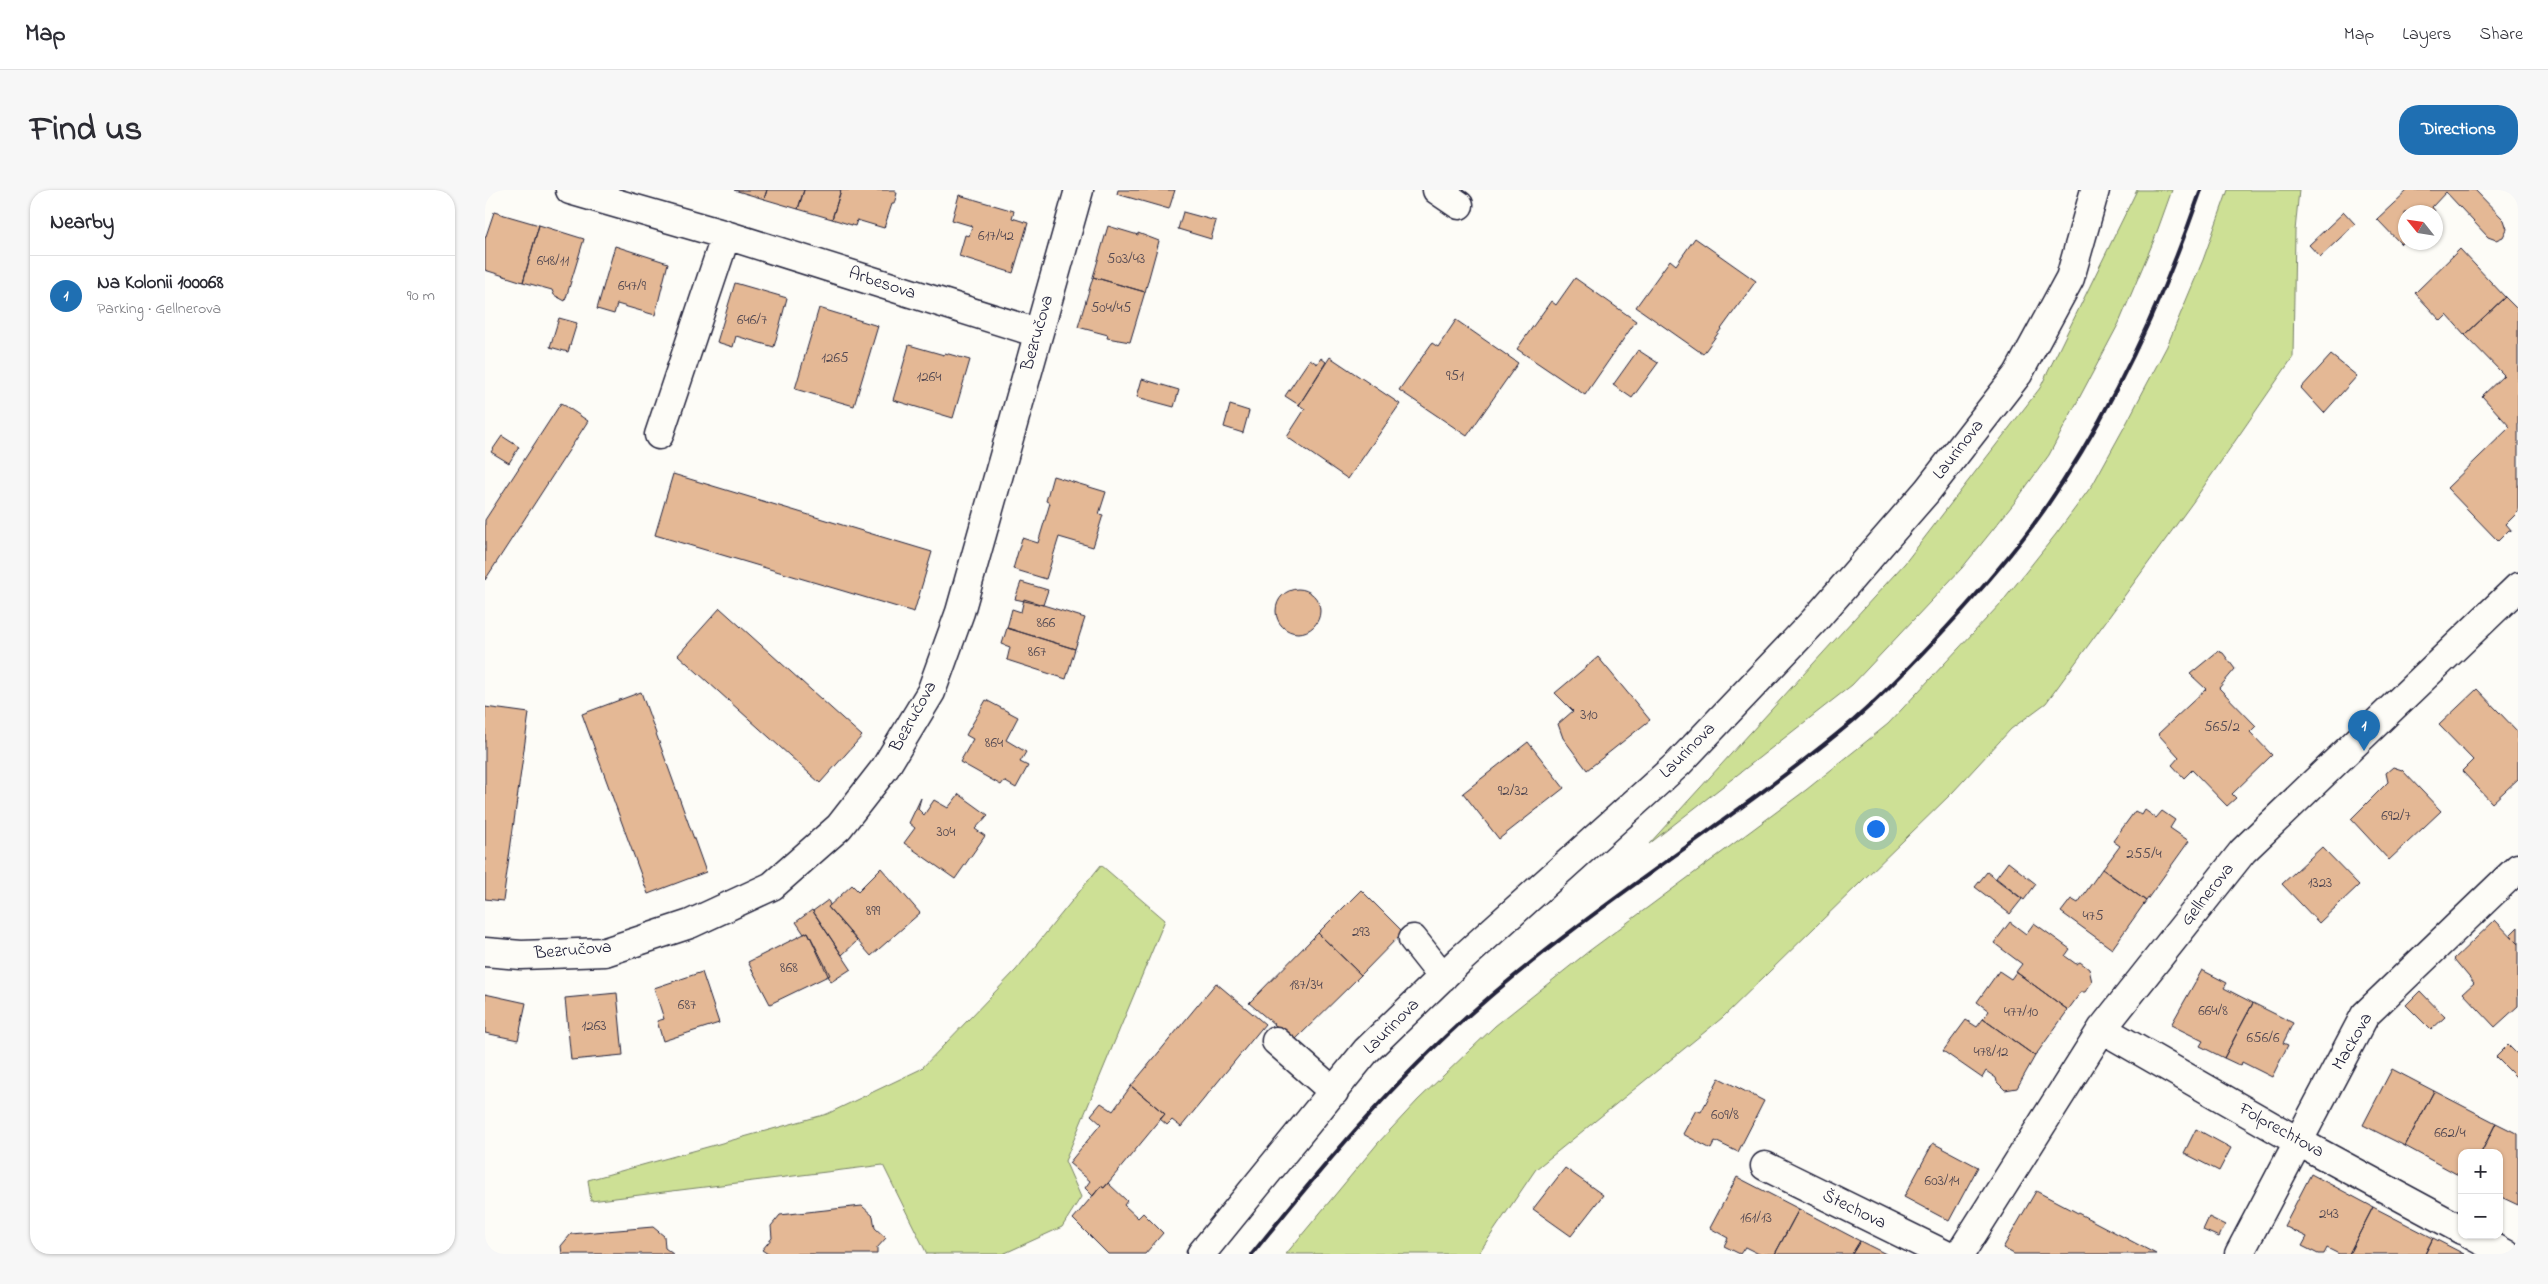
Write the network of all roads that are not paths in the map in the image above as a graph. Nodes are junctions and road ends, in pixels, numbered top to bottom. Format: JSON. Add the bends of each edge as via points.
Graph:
{"nodes":[{"id":1,"x":570,"y":190,"type":"edge"},
{"id":2,"x":1079,"y":190,"type":"edge"},
{"id":3,"x":2095,"y":190,"type":"edge"},
{"id":4,"x":726,"y":235,"type":"junction"},
{"id":5,"x":1037,"y":333,"type":"junction"},
{"id":6,"x":659,"y":435,"type":"dead end"},
{"id":7,"x":2518,"y":587,"type":"edge"},
{"id":8,"x":2518,"y":868,"type":"edge"},
{"id":9,"x":1413,"y":939,"type":"dead end"},
{"id":10,"x":485,"y":952,"type":"edge"},
{"id":11,"x":1443,"y":977,"type":"junction"},
{"id":12,"x":2102,"y":1029,"type":"junction"},
{"id":13,"x":1276,"y":1040,"type":"dead end"},
{"id":14,"x":1333,"y":1092,"type":"junction"},
{"id":15,"x":2299,"y":1142,"type":"junction"},
{"id":16,"x":1765,"y":1166,"type":"dead end"},
{"id":17,"x":2458,"y":1228,"type":"edge"},
{"id":18,"x":2478,"y":1239,"type":"edge"},
{"id":19,"x":1201,"y":1254,"type":"edge"},
{"id":20,"x":1944,"y":1254,"type":"edge"},
{"id":21,"x":1960,"y":1254,"type":"edge"},
{"id":22,"x":2239,"y":1254,"type":"edge"},
{"id":23,"x":2506,"y":1254,"type":"edge"}],
"edges":[{"from":1,"to":4,"type":"street","name":"Arbesova"},
{"from":2,"to":5,"type":"street","name":"Bezručova"},
{"from":3,"to":11,"type":"street","name":"Laurinova","via":[[2070,278],[2018,374],[1927,491],[1814,621],[1679,762]]},
{"from":4,"to":5,"type":"street","name":"Arbesova"},
{"from":4,"to":6,"type":"street"},
{"from":5,"to":10,"type":"street","name":"Bezručova","via":[[959,612],[931,692],[885,768],[839,827],[772,886],[690,924],[605,952],[521,955]]},
{"from":7,"to":12,"type":"street","name":"Gellnerova","via":[[2243,851]]},
{"from":8,"to":15,"type":"street","name":"Mackova","via":[[2365,1015]]},
{"from":9,"to":11,"type":"street"},
{"from":11,"to":14,"type":"street","name":"Laurinova","via":[[1366,1051]]},
{"from":12,"to":15,"type":"street","name":"Folprechtova"},
{"from":12,"to":21,"type":"street","name":"Gellnerova"},
{"from":13,"to":14,"type":"street"},
{"from":14,"to":19,"type":"street","name":"Laurinova"},
{"from":15,"to":17,"type":"street","name":"Folprechtova"},
{"from":15,"to":22,"type":"street","name":"Mackova"},
{"from":16,"to":20,"type":"street","name":"Štechova"},
{"from":18,"to":23,"type":"street"}]}
